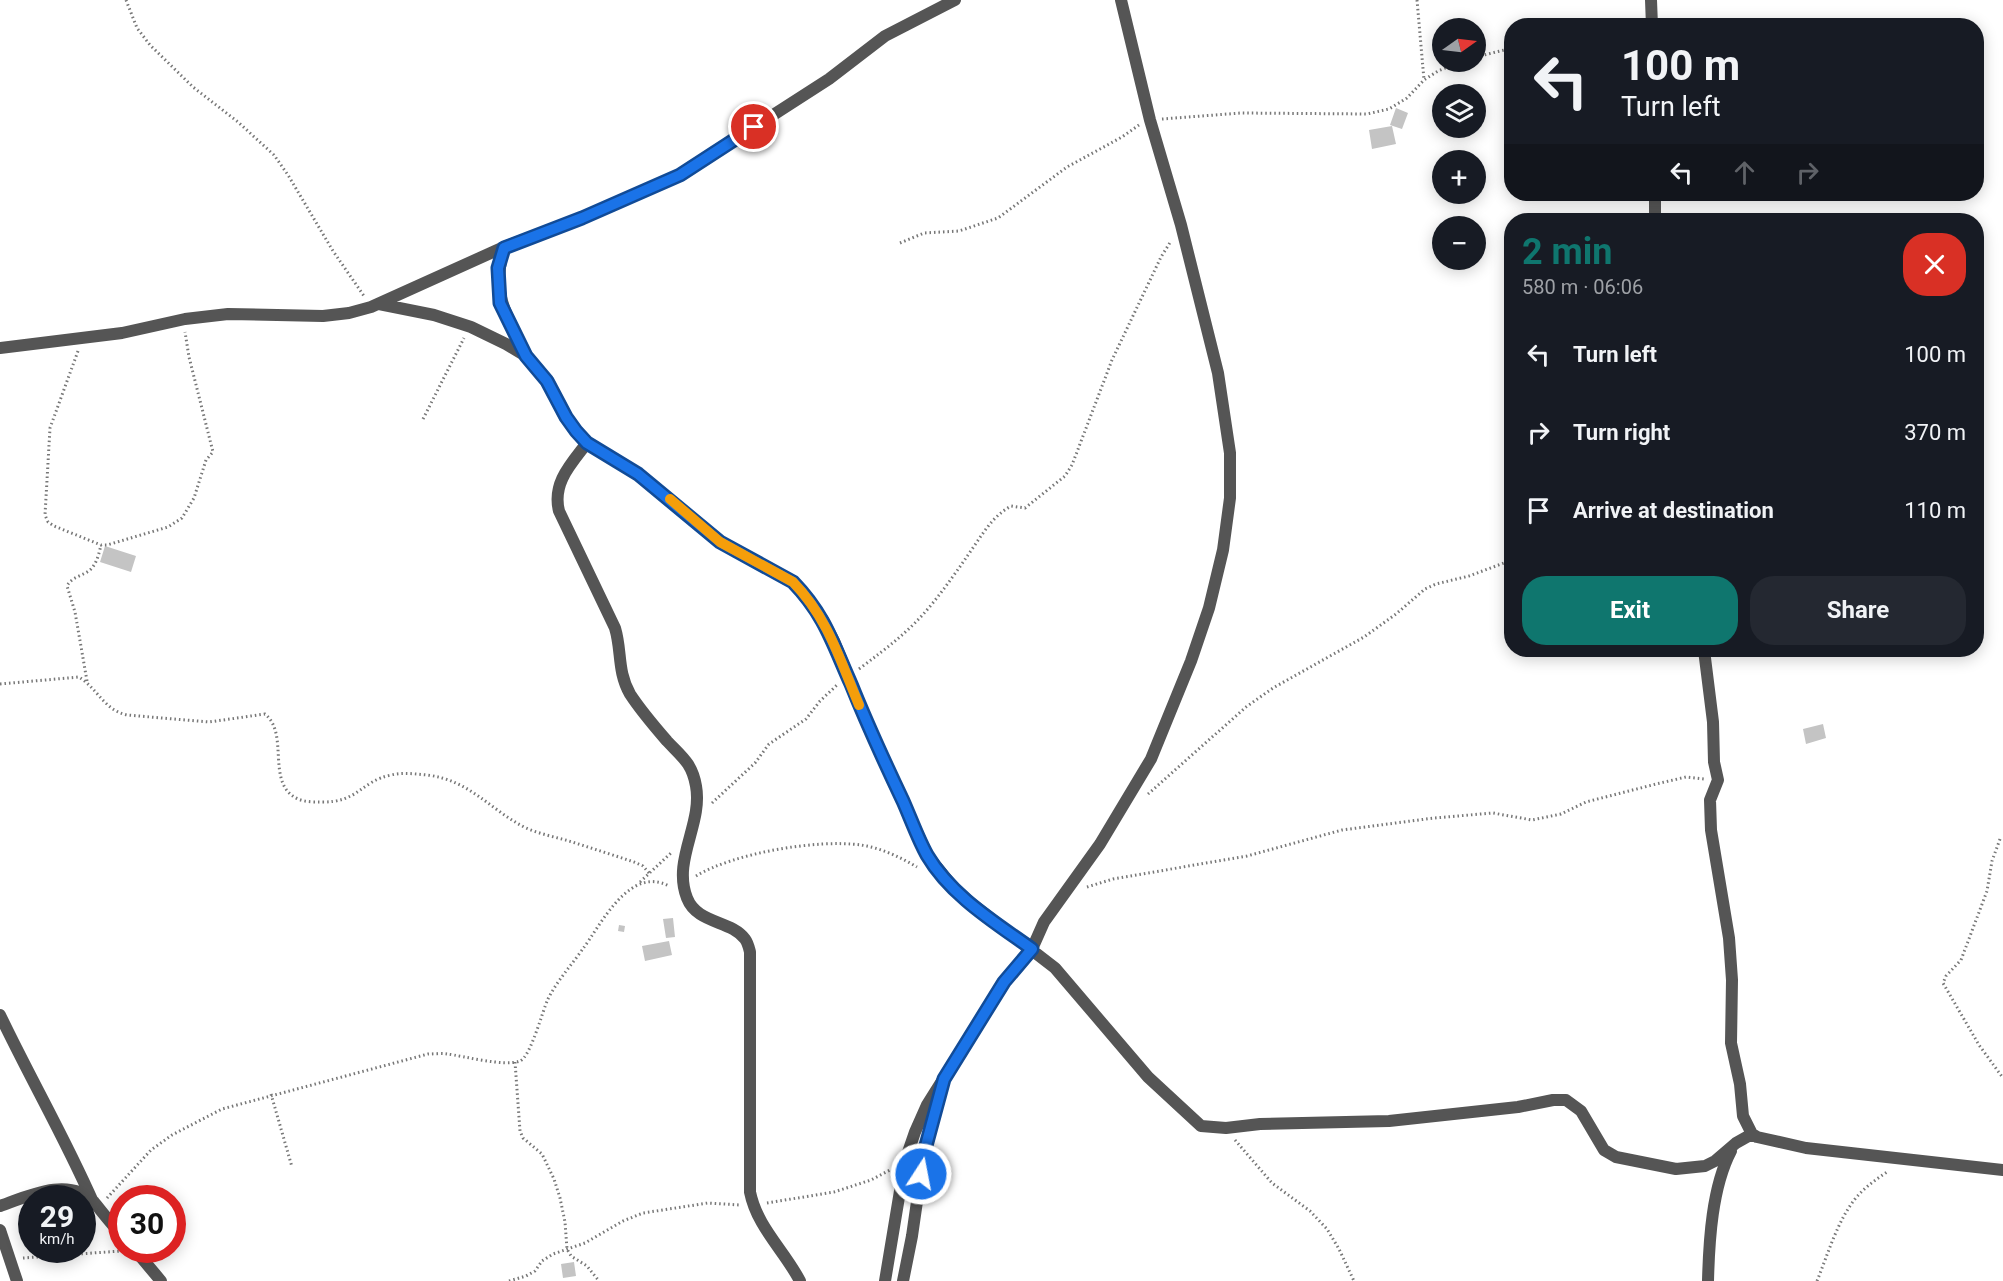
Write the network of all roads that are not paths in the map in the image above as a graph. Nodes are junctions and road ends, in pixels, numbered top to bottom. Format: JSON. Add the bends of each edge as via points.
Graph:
{"nodes":[{"id":1,"x":955,"y":0,"type":"edge"},
{"id":2,"x":1121,"y":0,"type":"edge"},
{"id":3,"x":1651,"y":0,"type":"edge"},
{"id":4,"x":1652,"y":18,"type":"edge"},
{"id":5,"x":504,"y":248,"type":"junction"},
{"id":6,"x":375,"y":305,"type":"junction"},
{"id":7,"x":0,"y":348,"type":"edge"},
{"id":8,"x":526,"y":356,"type":"junction"},
{"id":9,"x":587,"y":443,"type":"junction"},
{"id":10,"x":1705,"y":657,"type":"edge"},
{"id":11,"x":1032,"y":949,"type":"junction"},
{"id":12,"x":0,"y":1015,"type":"edge"},
{"id":13,"x":944,"y":1079,"type":"junction"},
{"id":14,"x":1752,"y":1134,"type":"junction"},
{"id":15,"x":1736,"y":1143,"type":"junction"},
{"id":16,"x":2003,"y":1170,"type":"edge"},
{"id":17,"x":87,"y":1185,"type":"edge"},
{"id":18,"x":18,"y":1200,"type":"edge"},
{"id":19,"x":96,"y":1205,"type":"edge"},
{"id":20,"x":0,"y":1206,"type":"edge"},
{"id":21,"x":108,"y":1219,"type":"edge"},
{"id":22,"x":0,"y":1230,"type":"edge"},
{"id":23,"x":146,"y":1263,"type":"edge"},
{"id":24,"x":17,"y":1281,"type":"edge"},
{"id":25,"x":161,"y":1281,"type":"edge"},
{"id":26,"x":800,"y":1281,"type":"edge"},
{"id":27,"x":885,"y":1281,"type":"edge"},
{"id":28,"x":903,"y":1281,"type":"edge"},
{"id":29,"x":1708,"y":1281,"type":"edge"}],
"edges":[{"from":1,"to":5,"type":"street","via":[[885,36],[829,79],[680,175]]},
{"from":2,"to":11,"type":"street","via":[[1218,373],[1230,453],[1230,498],[1209,608],[1151,759],[1100,844],[1044,922]]},
{"from":3,"to":4,"type":"street"},
{"from":5,"to":6,"type":"street"},
{"from":5,"to":8,"type":"street","via":[[498,268],[500,303]]},
{"from":6,"to":7,"type":"street","via":[[323,316],[228,314],[185,318],[132,331]]},
{"from":6,"to":8,"type":"street","via":[[434,315],[471,327]]},
{"from":8,"to":9,"type":"street"},
{"from":9,"to":11,"type":"street","via":[[638,474],[720,542],[793,582],[834,641],[928,856],[963,896]]},
{"from":9,"to":26,"type":"street","via":[[562,478],[556,500],[615,628],[618,659],[629,691],[692,770],[698,799],[687,844],[686,897],[703,916],[746,940],[750,952],[750,1192],[759,1220]]},
{"from":10,"to":14,"type":"street","via":[[1718,780],[1710,800],[1711,830],[1729,938],[1731,1043],[1743,1116]]},
{"from":11,"to":13,"type":"street","via":[[1004,982]]},
{"from":11,"to":15,"type":"street","via":[[1055,968],[1161,1090],[1202,1126],[1217,1129],[1389,1121],[1566,1100],[1581,1111],[1604,1150],[1616,1157],[1662,1167],[1690,1168],[1715,1161]]},
{"from":12,"to":17,"type":"street"},
{"from":13,"to":27,"type":"street","via":[[927,1105],[905,1161]]},
{"from":13,"to":28,"type":"street","via":[[924,1153]]},
{"from":14,"to":15,"type":"street"},
{"from":14,"to":16,"type":"street","via":[[1806,1148]]},
{"from":15,"to":29,"type":"street","via":[[1723,1166]]},
{"from":18,"to":20,"type":"street"},
{"from":19,"to":21,"type":"street"},
{"from":22,"to":24,"type":"street"},
{"from":23,"to":25,"type":"street"}]}
